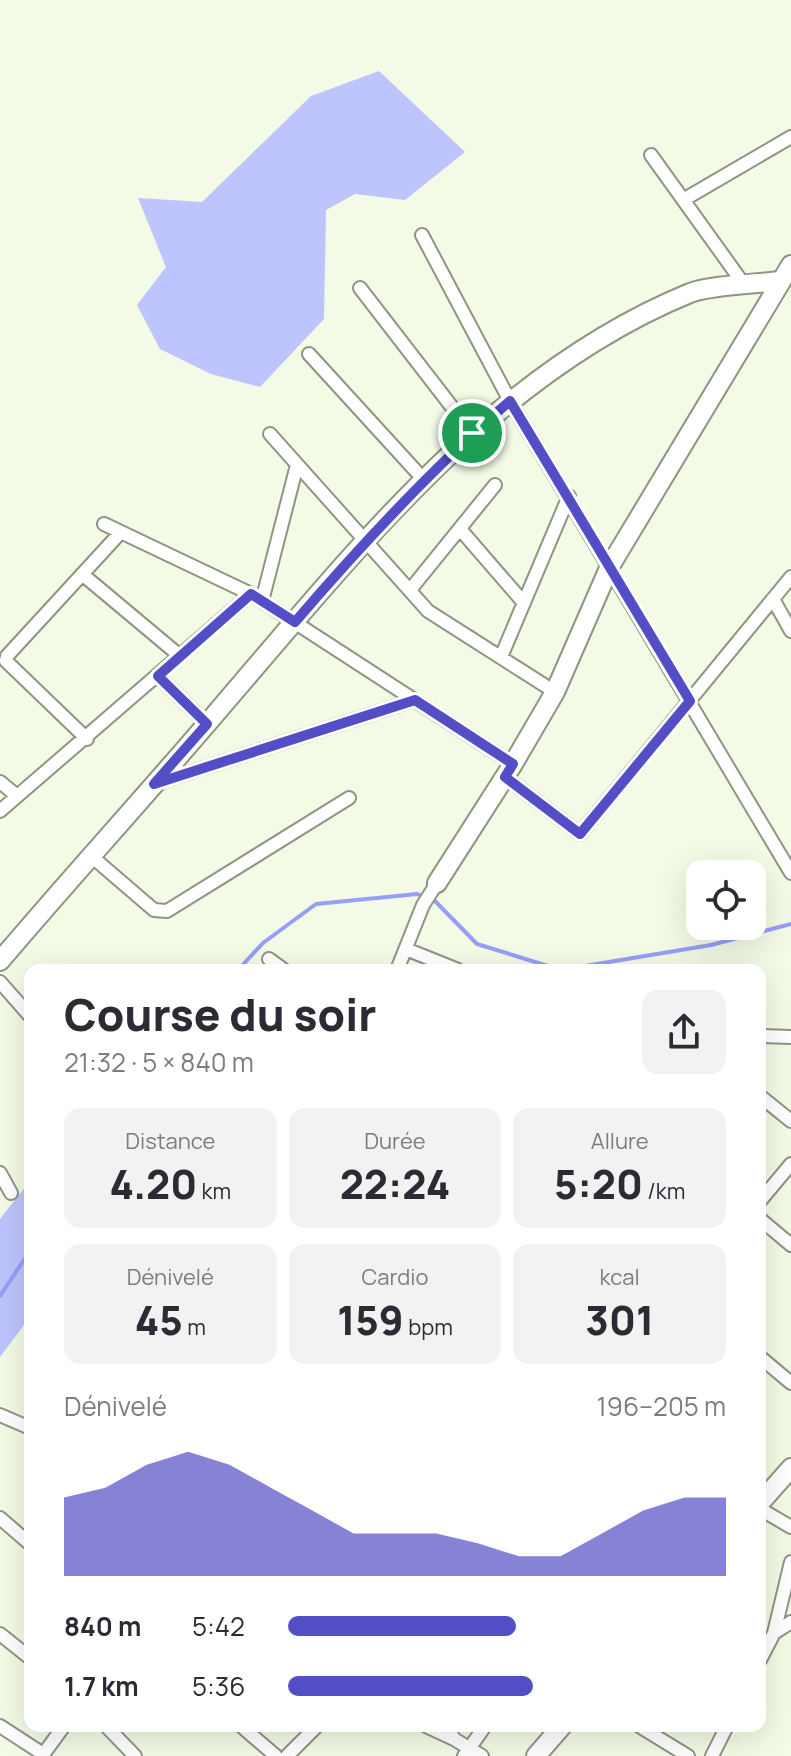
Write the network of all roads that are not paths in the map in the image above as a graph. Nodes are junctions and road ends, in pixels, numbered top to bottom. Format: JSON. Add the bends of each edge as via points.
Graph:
{"nodes":[{"id":1,"x":791,"y":137,"type":"edge"},
{"id":2,"x":651,"y":155,"type":"dead end"},
{"id":3,"x":683,"y":200,"type":"junction"},
{"id":4,"x":422,"y":235,"type":"dead end"},
{"id":5,"x":791,"y":265,"type":"edge"},
{"id":6,"x":780,"y":281,"type":"junction"},
{"id":7,"x":745,"y":286,"type":"junction"},
{"id":8,"x":360,"y":288,"type":"dead end"},
{"id":9,"x":309,"y":354,"type":"dead end"},
{"id":10,"x":510,"y":401,"type":"junction"},
{"id":11,"x":472,"y":433,"type":"junction"},
{"id":12,"x":270,"y":434,"type":"dead end"},
{"id":13,"x":297,"y":465,"type":"junction"},
{"id":14,"x":425,"y":481,"type":"junction"},
{"id":15,"x":495,"y":485,"type":"dead end"},
{"id":16,"x":569,"y":496,"type":"junction"},
{"id":17,"x":104,"y":524,"type":"dead end"},
{"id":18,"x":460,"y":529,"type":"junction"},
{"id":19,"x":121,"y":532,"type":"junction"},
{"id":20,"x":365,"y":541,"type":"junction"},
{"id":21,"x":610,"y":566,"type":"junction"},
{"id":22,"x":82,"y":574,"type":"junction"},
{"id":23,"x":791,"y":577,"type":"edge"},
{"id":24,"x":410,"y":590,"type":"junction"},
{"id":25,"x":257,"y":597,"type":"junction"},
{"id":26,"x":773,"y":599,"type":"junction"},
{"id":27,"x":524,"y":603,"type":"junction"},
{"id":28,"x":295,"y":622,"type":"junction"},
{"id":29,"x":791,"y":631,"type":"edge"},
{"id":30,"x":180,"y":656,"type":"junction"},
{"id":31,"x":501,"y":657,"type":"junction"},
{"id":32,"x":158,"y":676,"type":"junction"},
{"id":33,"x":555,"y":692,"type":"junction"},
{"id":34,"x":415,"y":700,"type":"junction"},
{"id":35,"x":690,"y":701,"type":"junction"},
{"id":36,"x":207,"y":724,"type":"junction"},
{"id":37,"x":87,"y":739,"type":"junction"},
{"id":38,"x":509,"y":770,"type":"junction"},
{"id":39,"x":0,"y":782,"type":"edge"},
{"id":40,"x":154,"y":784,"type":"junction"},
{"id":41,"x":17,"y":796,"type":"junction"},
{"id":42,"x":349,"y":798,"type":"dead end"},
{"id":43,"x":0,"y":811,"type":"edge"},
{"id":44,"x":90,"y":855,"type":"junction"},
{"id":45,"x":791,"y":873,"type":"edge"},
{"id":46,"x":437,"y":883,"type":"joint"},
{"id":47,"x":406,"y":949,"type":"junction"},
{"id":48,"x":269,"y":959,"type":"dead end"},
{"id":49,"x":0,"y":961,"type":"edge"},
{"id":50,"x":276,"y":964,"type":"edge"},
{"id":51,"x":400,"y":964,"type":"edge"},
{"id":52,"x":443,"y":964,"type":"edge"},
{"id":53,"x":0,"y":982,"type":"edge"},
{"id":54,"x":24,"y":1009,"type":"edge"},
{"id":55,"x":766,"y":1036,"type":"edge"},
{"id":56,"x":791,"y":1037,"type":"edge"},
{"id":57,"x":766,"y":1101,"type":"edge"},
{"id":58,"x":791,"y":1121,"type":"edge"},
{"id":59,"x":791,"y":1164,"type":"edge"},
{"id":60,"x":0,"y":1173,"type":"edge"},
{"id":61,"x":11,"y":1193,"type":"dead end"},
{"id":62,"x":766,"y":1194,"type":"edge"},
{"id":63,"x":766,"y":1224,"type":"edge"},
{"id":64,"x":791,"y":1245,"type":"edge"},
{"id":65,"x":766,"y":1362,"type":"edge"},
{"id":66,"x":791,"y":1383,"type":"edge"},
{"id":67,"x":0,"y":1415,"type":"edge"},
{"id":68,"x":24,"y":1425,"type":"edge"},
{"id":69,"x":791,"y":1468,"type":"edge"},
{"id":70,"x":766,"y":1499,"type":"edge"},
{"id":71,"x":766,"y":1510,"type":"edge"},
{"id":72,"x":0,"y":1518,"type":"edge"},
{"id":73,"x":791,"y":1527,"type":"edge"},
{"id":74,"x":24,"y":1539,"type":"edge"},
{"id":75,"x":791,"y":1562,"type":"edge"},
{"id":76,"x":791,"y":1622,"type":"edge"},
{"id":77,"x":774,"y":1633,"type":"junction"},
{"id":78,"x":0,"y":1634,"type":"edge"},
{"id":79,"x":766,"y":1648,"type":"edge"},
{"id":80,"x":24,"y":1653,"type":"edge"},
{"id":81,"x":0,"y":1726,"type":"edge"},
{"id":82,"x":59,"y":1732,"type":"edge"},
{"id":83,"x":112,"y":1732,"type":"edge"},
{"id":84,"x":248,"y":1732,"type":"edge"},
{"id":85,"x":311,"y":1732,"type":"edge"},
{"id":86,"x":439,"y":1732,"type":"edge"},
{"id":87,"x":450,"y":1732,"type":"edge"},
{"id":88,"x":481,"y":1732,"type":"edge"},
{"id":89,"x":557,"y":1732,"type":"edge"},
{"id":90,"x":649,"y":1732,"type":"edge"},
{"id":91,"x":724,"y":1732,"type":"edge"},
{"id":92,"x":454,"y":1739,"type":"junction"},
{"id":93,"x":466,"y":1752,"type":"edge"},
{"id":94,"x":42,"y":1755,"type":"edge"},
{"id":95,"x":135,"y":1756,"type":"edge"},
{"id":96,"x":276,"y":1756,"type":"edge"},
{"id":97,"x":287,"y":1756,"type":"edge"},
{"id":98,"x":482,"y":1756,"type":"edge"},
{"id":99,"x":536,"y":1756,"type":"edge"},
{"id":100,"x":688,"y":1756,"type":"edge"},
{"id":101,"x":712,"y":1756,"type":"edge"}],
"edges":[{"from":1,"to":3,"type":"street"},
{"from":2,"to":3,"type":"street"},
{"from":3,"to":7,"type":"street"},
{"from":4,"to":10,"type":"street"},
{"from":5,"to":6,"type":"street"},
{"from":6,"to":7,"type":"street"},
{"from":6,"to":21,"type":"street"},
{"from":7,"to":10,"type":"street","via":[[694,292],[607,333]]},
{"from":8,"to":11,"type":"street"},
{"from":9,"to":14,"type":"street"},
{"from":10,"to":11,"type":"street"},
{"from":10,"to":16,"type":"street"},
{"from":11,"to":14,"type":"street"},
{"from":12,"to":13,"type":"street"},
{"from":13,"to":20,"type":"street"},
{"from":13,"to":25,"type":"street"},
{"from":14,"to":20,"type":"street"},
{"from":15,"to":18,"type":"street"},
{"from":16,"to":21,"type":"street"},
{"from":16,"to":27,"type":"street"},
{"from":17,"to":19,"type":"street"},
{"from":18,"to":24,"type":"street"},
{"from":18,"to":27,"type":"street"},
{"from":19,"to":22,"type":"street"},
{"from":19,"to":25,"type":"street"},
{"from":20,"to":24,"type":"street"},
{"from":20,"to":28,"type":"street"},
{"from":21,"to":33,"type":"street"},
{"from":21,"to":35,"type":"street"},
{"from":22,"to":30,"type":"street"},
{"from":22,"to":37,"type":"street","via":[[6,661]]},
{"from":23,"to":26,"type":"street"},
{"from":24,"to":31,"type":"street","via":[[428,611]]},
{"from":25,"to":28,"type":"street"},
{"from":25,"to":30,"type":"street"},
{"from":26,"to":29,"type":"street"},
{"from":26,"to":35,"type":"street"},
{"from":27,"to":31,"type":"street"},
{"from":28,"to":34,"type":"street"},
{"from":28,"to":36,"type":"street"},
{"from":30,"to":32,"type":"street"},
{"from":31,"to":33,"type":"street"},
{"from":32,"to":36,"type":"street"},
{"from":32,"to":37,"type":"street"},
{"from":33,"to":38,"type":"street"},
{"from":34,"to":38,"type":"street"},
{"from":34,"to":40,"type":"street"},
{"from":35,"to":38,"type":"street","via":[[580,834]]},
{"from":35,"to":45,"type":"street"},
{"from":36,"to":40,"type":"street"},
{"from":37,"to":41,"type":"street"},
{"from":38,"to":46,"type":"street"},
{"from":39,"to":41,"type":"street"},
{"from":40,"to":44,"type":"street"},
{"from":41,"to":43,"type":"street"},
{"from":42,"to":44,"type":"street","via":[[167,911],[154,910]]},
{"from":44,"to":49,"type":"street"},
{"from":46,"to":47,"type":"street"},
{"from":47,"to":51,"type":"street"},
{"from":47,"to":52,"type":"street"},
{"from":48,"to":50,"type":"street"},
{"from":53,"to":54,"type":"street"},
{"from":55,"to":56,"type":"street"},
{"from":57,"to":58,"type":"street"},
{"from":59,"to":62,"type":"street"},
{"from":60,"to":61,"type":"street"},
{"from":63,"to":64,"type":"street"},
{"from":65,"to":66,"type":"street"},
{"from":67,"to":68,"type":"street"},
{"from":69,"to":70,"type":"street"},
{"from":71,"to":73,"type":"street"},
{"from":72,"to":74,"type":"street"},
{"from":75,"to":77,"type":"street"},
{"from":76,"to":77,"type":"street"},
{"from":77,"to":79,"type":"street"},
{"from":78,"to":80,"type":"street"},
{"from":81,"to":94,"type":"street"},
{"from":82,"to":94,"type":"street"},
{"from":83,"to":95,"type":"street"},
{"from":84,"to":96,"type":"street"},
{"from":85,"to":97,"type":"street"},
{"from":86,"to":92,"type":"street"},
{"from":87,"to":92,"type":"street"},
{"from":88,"to":93,"type":"street"},
{"from":89,"to":99,"type":"street"},
{"from":90,"to":100,"type":"street"},
{"from":91,"to":101,"type":"street"},
{"from":92,"to":93,"type":"street"},
{"from":93,"to":98,"type":"street"}]}
